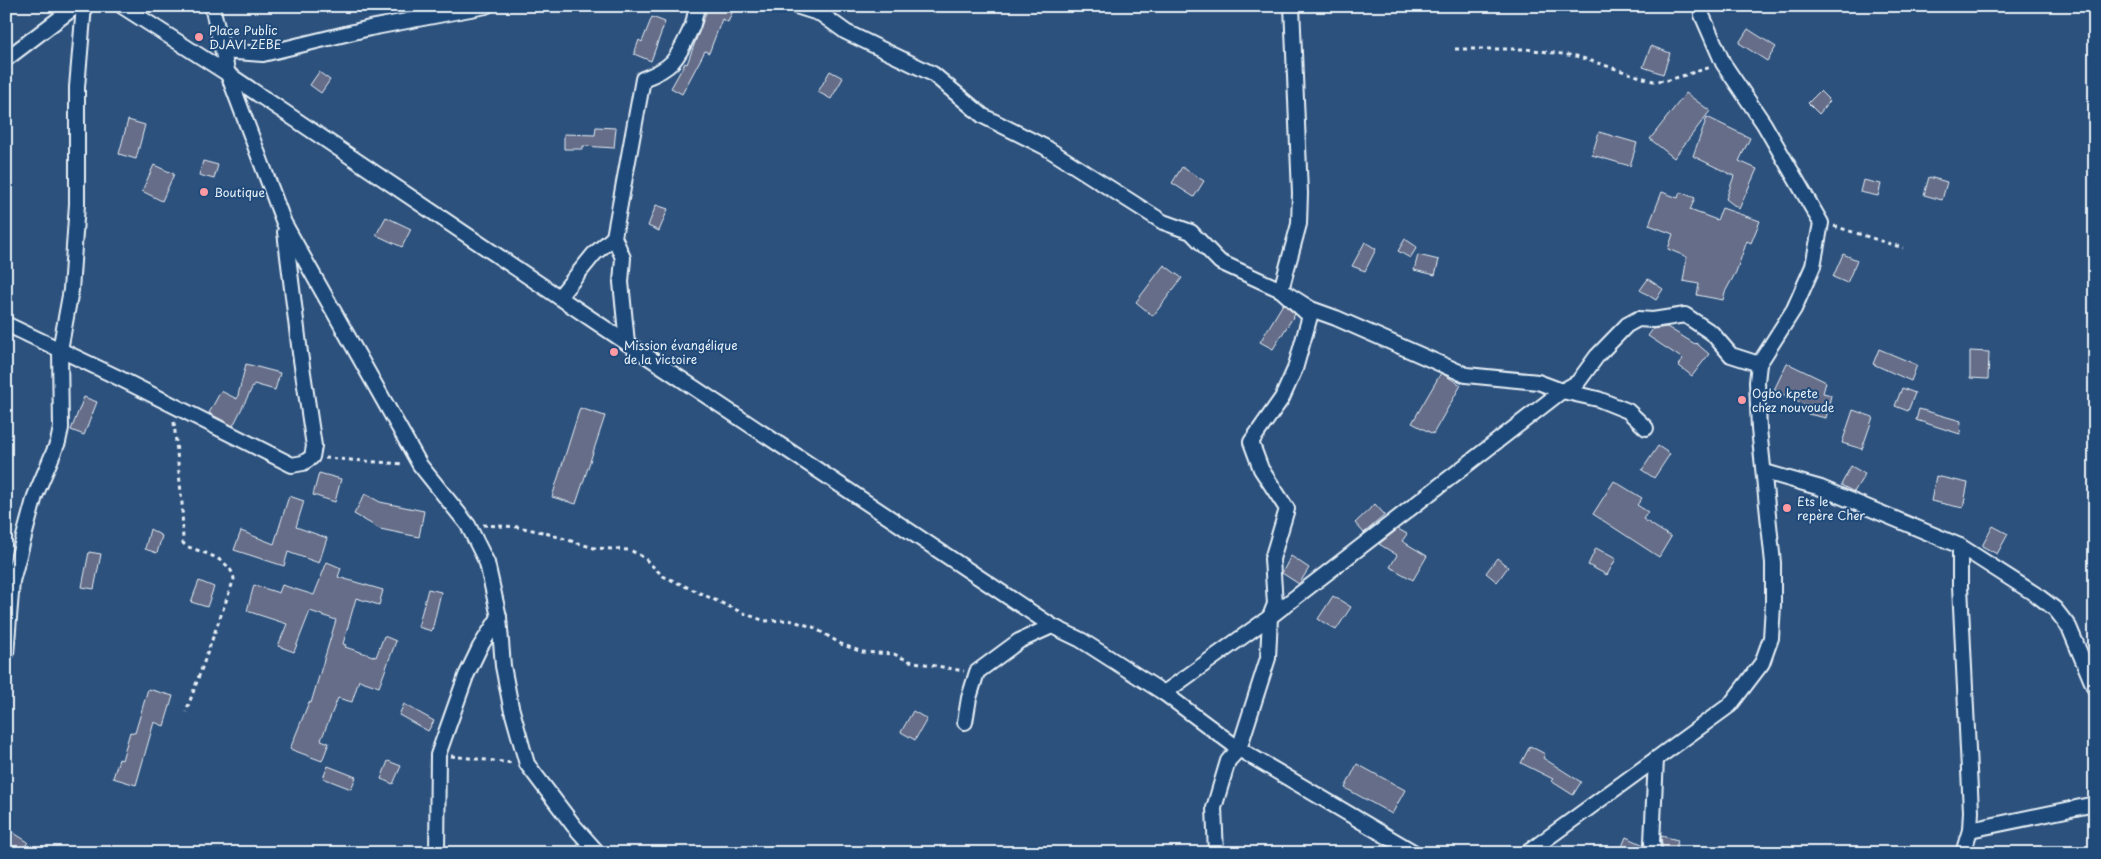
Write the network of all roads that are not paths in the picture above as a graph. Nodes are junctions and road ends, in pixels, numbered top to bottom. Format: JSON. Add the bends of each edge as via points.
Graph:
{"nodes":[{"id":1,"x":76,"y":6,"type":"edge"},
{"id":2,"x":84,"y":6,"type":"edge"},
{"id":3,"x":122,"y":6,"type":"edge"},
{"id":4,"x":212,"y":6,"type":"edge"},
{"id":5,"x":486,"y":6,"type":"edge"},
{"id":6,"x":698,"y":6,"type":"edge"},
{"id":7,"x":796,"y":6,"type":"edge"},
{"id":8,"x":1292,"y":6,"type":"edge"},
{"id":9,"x":1700,"y":6,"type":"edge"},
{"id":10,"x":223,"y":51,"type":"junction"},
{"id":11,"x":6,"y":59,"type":"edge"},
{"id":12,"x":228,"y":74,"type":"junction"},
{"id":13,"x":284,"y":223,"type":"junction"},
{"id":14,"x":614,"y":237,"type":"junction"},
{"id":15,"x":1281,"y":290,"type":"junction"},
{"id":16,"x":559,"y":297,"type":"junction"},
{"id":17,"x":6,"y":324,"type":"edge"},
{"id":18,"x":627,"y":343,"type":"junction"},
{"id":19,"x":60,"y":350,"type":"junction"},
{"id":20,"x":1759,"y":364,"type":"junction"},
{"id":21,"x":1562,"y":391,"type":"junction"},
{"id":22,"x":1646,"y":428,"type":"dead end"},
{"id":23,"x":1764,"y":472,"type":"junction"},
{"id":24,"x":1960,"y":546,"type":"junction"},
{"id":25,"x":499,"y":617,"type":"junction"},
{"id":26,"x":1270,"y":617,"type":"junction"},
{"id":27,"x":1052,"y":626,"type":"junction"},
{"id":28,"x":6,"y":654,"type":"edge"},
{"id":29,"x":2095,"y":689,"type":"edge"},
{"id":30,"x":1164,"y":693,"type":"junction"},
{"id":31,"x":965,"y":722,"type":"dead end"},
{"id":32,"x":1234,"y":745,"type":"junction"},
{"id":33,"x":1656,"y":759,"type":"junction"},
{"id":34,"x":2095,"y":804,"type":"edge"},
{"id":35,"x":1970,"y":830,"type":"junction"},
{"id":36,"x":437,"y":853,"type":"edge"},
{"id":37,"x":598,"y":853,"type":"edge"},
{"id":38,"x":1216,"y":853,"type":"edge"},
{"id":39,"x":1415,"y":853,"type":"edge"},
{"id":40,"x":1527,"y":853,"type":"edge"},
{"id":41,"x":1654,"y":853,"type":"edge"},
{"id":42,"x":1963,"y":853,"type":"edge"}],
"edges":[{"from":1,"to":11,"type":"street"},
{"from":2,"to":19,"type":"street","via":[[71,290]]},
{"from":3,"to":12,"type":"street"},
{"from":4,"to":10,"type":"street"},
{"from":5,"to":10,"type":"street","via":[[370,28],[263,54]]},
{"from":6,"to":14,"type":"street","via":[[692,28],[676,60],[661,72],[644,79]]},
{"from":7,"to":15,"type":"street","via":[[821,14],[846,32],[933,74],[984,116],[1045,147],[1163,222],[1191,232],[1220,262]]},
{"from":8,"to":15,"type":"street","via":[[1299,224]]},
{"from":9,"to":20,"type":"street","via":[[1723,64],[1764,124],[1821,223],[1813,266],[1794,309]]},
{"from":10,"to":12,"type":"street"},
{"from":12,"to":13,"type":"street"},
{"from":12,"to":16,"type":"street"},
{"from":13,"to":19,"type":"street","via":[[314,446],[312,457],[303,463],[292,465]]},
{"from":13,"to":25,"type":"street","via":[[420,465],[468,525],[487,563]]},
{"from":14,"to":16,"type":"street","via":[[594,254]]},
{"from":14,"to":18,"type":"street","via":[[623,258],[621,282]]},
{"from":15,"to":21,"type":"street","via":[[1311,309],[1466,375],[1538,382]]},
{"from":15,"to":26,"type":"street","via":[[1310,316],[1295,369],[1282,398],[1251,442],[1261,469],[1286,509],[1272,559],[1275,604]]},
{"from":16,"to":18,"type":"street"},
{"from":17,"to":19,"type":"street"},
{"from":18,"to":27,"type":"street"},
{"from":19,"to":28,"type":"street","via":[[61,428],[35,496],[12,581]]},
{"from":20,"to":21,"type":"street","via":[[1731,355],[1712,333],[1685,314],[1653,320],[1638,319],[1627,324],[1578,382]]},
{"from":20,"to":23,"type":"street","via":[[1759,429]]},
{"from":21,"to":22,"type":"street","via":[[1628,411]]},
{"from":21,"to":26,"type":"street"},
{"from":23,"to":24,"type":"street","via":[[1820,488]]},
{"from":23,"to":33,"type":"street","via":[[1773,563],[1773,604],[1770,638],[1762,662],[1730,705]]},
{"from":24,"to":29,"type":"street","via":[[2055,609],[2069,627]]},
{"from":24,"to":35,"type":"street"},
{"from":25,"to":36,"type":"street","via":[[466,676],[438,755]]},
{"from":25,"to":37,"type":"street","via":[[511,707],[527,764]]},
{"from":26,"to":30,"type":"street"},
{"from":26,"to":32,"type":"street","via":[[1268,658]]},
{"from":27,"to":30,"type":"street","via":[[1081,640]]},
{"from":27,"to":31,"type":"street","via":[[1018,640],[977,672]]},
{"from":30,"to":32,"type":"street"},
{"from":32,"to":38,"type":"street","via":[[1214,808]]},
{"from":32,"to":39,"type":"street"},
{"from":33,"to":40,"type":"street"},
{"from":33,"to":41,"type":"street"},
{"from":34,"to":35,"type":"street"},
{"from":35,"to":42,"type":"street"}]}
